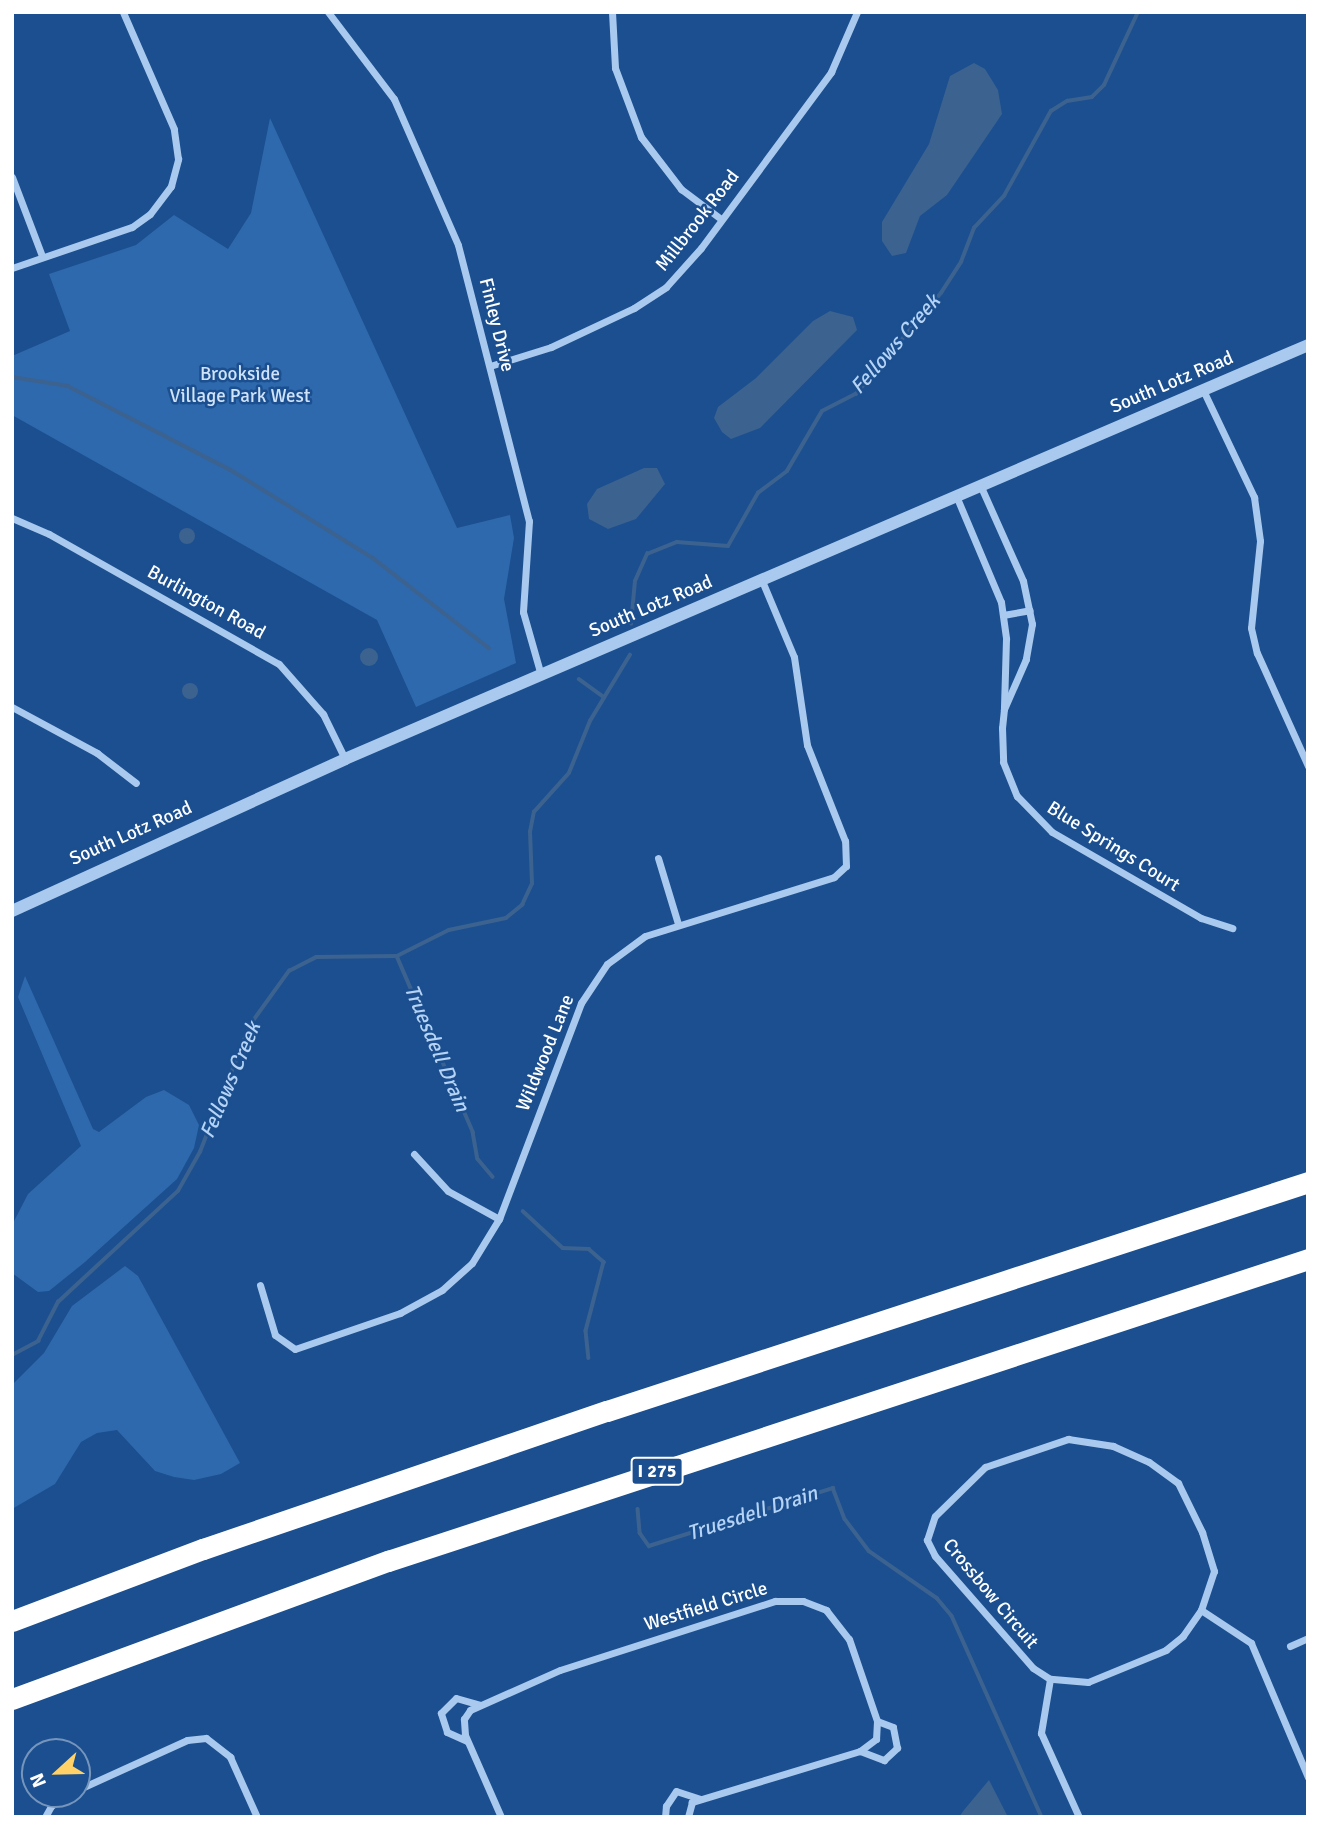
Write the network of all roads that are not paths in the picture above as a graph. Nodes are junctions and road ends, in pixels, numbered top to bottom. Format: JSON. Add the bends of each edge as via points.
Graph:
{"nodes":[{"id":1,"x":123,"y":12,"type":"edge"},
{"id":2,"x":328,"y":12,"type":"edge"},
{"id":3,"x":612,"y":12,"type":"edge"},
{"id":4,"x":857,"y":12,"type":"edge"},
{"id":5,"x":12,"y":177,"type":"edge"},
{"id":6,"x":721,"y":219,"type":"junction"},
{"id":7,"x":42,"y":257,"type":"junction"},
{"id":8,"x":12,"y":268,"type":"edge"},
{"id":9,"x":1308,"y":345,"type":"edge"},
{"id":10,"x":490,"y":366,"type":"junction"},
{"id":11,"x":1203,"y":390,"type":"junction"},
{"id":12,"x":981,"y":487,"type":"junction"},
{"id":13,"x":957,"y":498,"type":"junction"},
{"id":14,"x":12,"y":518,"type":"edge"},
{"id":15,"x":762,"y":581,"type":"junction"},
{"id":16,"x":1030,"y":610,"type":"junction"},
{"id":17,"x":1003,"y":615,"type":"junction"},
{"id":18,"x":541,"y":675,"type":"junction"},
{"id":19,"x":12,"y":707,"type":"edge"},
{"id":20,"x":1004,"y":709,"type":"junction"},
{"id":21,"x":345,"y":760,"type":"junction"},
{"id":22,"x":1308,"y":766,"type":"edge"},
{"id":23,"x":136,"y":783,"type":"dead end"},
{"id":24,"x":658,"y":858,"type":"dead end"},
{"id":25,"x":12,"y":911,"type":"edge"},
{"id":26,"x":678,"y":924,"type":"junction"},
{"id":27,"x":1232,"y":928,"type":"dead end"},
{"id":28,"x":414,"y":1154,"type":"dead end"},
{"id":29,"x":1308,"y":1182,"type":"edge"},
{"id":30,"x":499,"y":1219,"type":"junction"},
{"id":31,"x":1308,"y":1259,"type":"edge"},
{"id":32,"x":260,"y":1285,"type":"dead end"},
{"id":33,"x":1201,"y":1610,"type":"junction"},
{"id":34,"x":12,"y":1621,"type":"edge"},
{"id":35,"x":1308,"y":1639,"type":"edge"},
{"id":36,"x":1290,"y":1646,"type":"dead end"},
{"id":37,"x":1050,"y":1679,"type":"junction"},
{"id":38,"x":12,"y":1699,"type":"edge"},
{"id":39,"x":480,"y":1705,"type":"junction"},
{"id":40,"x":877,"y":1721,"type":"junction"},
{"id":41,"x":467,"y":1741,"type":"junction"},
{"id":42,"x":860,"y":1751,"type":"junction"},
{"id":43,"x":1308,"y":1777,"type":"edge"},
{"id":44,"x":91,"y":1784,"type":"edge"},
{"id":45,"x":701,"y":1800,"type":"junction"},
{"id":46,"x":257,"y":1817,"type":"edge"},
{"id":47,"x":501,"y":1817,"type":"edge"},
{"id":48,"x":665,"y":1817,"type":"edge"},
{"id":49,"x":688,"y":1817,"type":"edge"},
{"id":50,"x":1079,"y":1817,"type":"edge"}],
"edges":[{"from":1,"to":7,"type":"street","via":[[174,129],[178,149],[171,186],[150,214],[132,228]]},
{"from":2,"to":10,"type":"street","name":"Finley Drive","via":[[380,77],[408,128],[456,237]]},
{"from":3,"to":6,"type":"street","via":[[615,68],[641,137],[681,189]]},
{"from":4,"to":6,"type":"street","name":"Millbrook Road","via":[[831,72]]},
{"from":5,"to":7,"type":"street"},
{"from":6,"to":10,"type":"street","name":"Millbrook Road","via":[[687,266],[647,300],[551,347]]},
{"from":7,"to":8,"type":"street"},
{"from":9,"to":11,"type":"street","name":"South Lotz Road"},
{"from":10,"to":18,"type":"street","name":"Finley Drive","via":[[529,521],[523,612]]},
{"from":11,"to":12,"type":"street","name":"South Lotz Road"},
{"from":11,"to":22,"type":"street","via":[[1254,497],[1260,541],[1250,602],[1251,628],[1257,653]]},
{"from":12,"to":13,"type":"street","name":"South Lotz Road"},
{"from":12,"to":16,"type":"street","name":"Blue Springs Court","via":[[1023,581]]},
{"from":13,"to":15,"type":"street","name":"South Lotz Road"},
{"from":13,"to":17,"type":"street","via":[[992,575]]},
{"from":14,"to":21,"type":"street","name":"Burlington Road","via":[[73,547],[279,664],[323,714]]},
{"from":15,"to":18,"type":"street","name":"South Lotz Road"},
{"from":15,"to":26,"type":"street","name":"Wildwood Lane","via":[[794,657],[807,746],[848,858],[834,877]]},
{"from":16,"to":17,"type":"street"},
{"from":16,"to":20,"type":"street","name":"Blue Springs Court","via":[[1031,640]]},
{"from":17,"to":20,"type":"street"},
{"from":18,"to":21,"type":"street","name":"South Lotz Road"},
{"from":19,"to":23,"type":"street","via":[[97,753]]},
{"from":20,"to":27,"type":"street","name":"Blue Springs Court","via":[[1003,762],[1030,814],[1052,832],[1201,918]]},
{"from":21,"to":25,"type":"street","name":"South Lotz Road"},
{"from":24,"to":26,"type":"street"},
{"from":26,"to":30,"type":"street","name":"Wildwood Lane","via":[[635,942],[592,984]]},
{"from":28,"to":30,"type":"street","via":[[448,1191]]},
{"from":29,"to":34,"type":"highway","via":[[594,1416],[203,1549]]},
{"from":30,"to":32,"type":"street","name":"Wildwood Lane","via":[[472,1263],[423,1303],[302,1348],[288,1347],[275,1335]]},
{"from":31,"to":38,"type":"highway","number":"I 275","via":[[388,1561]]},
{"from":33,"to":37,"type":"street","name":"Crossbow Circuit","via":[[1183,1636],[1166,1650],[1088,1682]]},
{"from":33,"to":37,"type":"street","name":"Crossbow Circuit","via":[[1212,1580],[1212,1560],[1178,1483],[1165,1472],[1128,1452],[1087,1439],[1044,1445],[985,1467],[935,1516],[928,1531],[929,1548],[1032,1668]]},
{"from":33,"to":43,"type":"street","via":[[1251,1643]]},
{"from":35,"to":36,"type":"street"},
{"from":37,"to":50,"type":"street","via":[[1041,1733]]},
{"from":39,"to":40,"type":"street","name":"Westfield Circle","via":[[560,1670],[787,1600],[819,1606],[842,1626]]},
{"from":39,"to":41,"type":"street","via":[[464,1719]]},
{"from":39,"to":41,"type":"street","name":"Westfield Circle","via":[[456,1698],[441,1713],[447,1732]]},
{"from":40,"to":42,"type":"street","via":[[876,1739]]},
{"from":40,"to":42,"type":"street","name":"Westfield Circle","via":[[898,1733],[897,1748],[884,1760]]},
{"from":41,"to":47,"type":"street","name":"Westfield Circle"},
{"from":42,"to":45,"type":"street","name":"Westfield Circle"},
{"from":44,"to":46,"type":"street","via":[[187,1740],[210,1740],[230,1757]]},
{"from":45,"to":48,"type":"street","name":"Westfield Circle","via":[[676,1791]]},
{"from":45,"to":49,"type":"street","via":[[692,1802]]}]}
